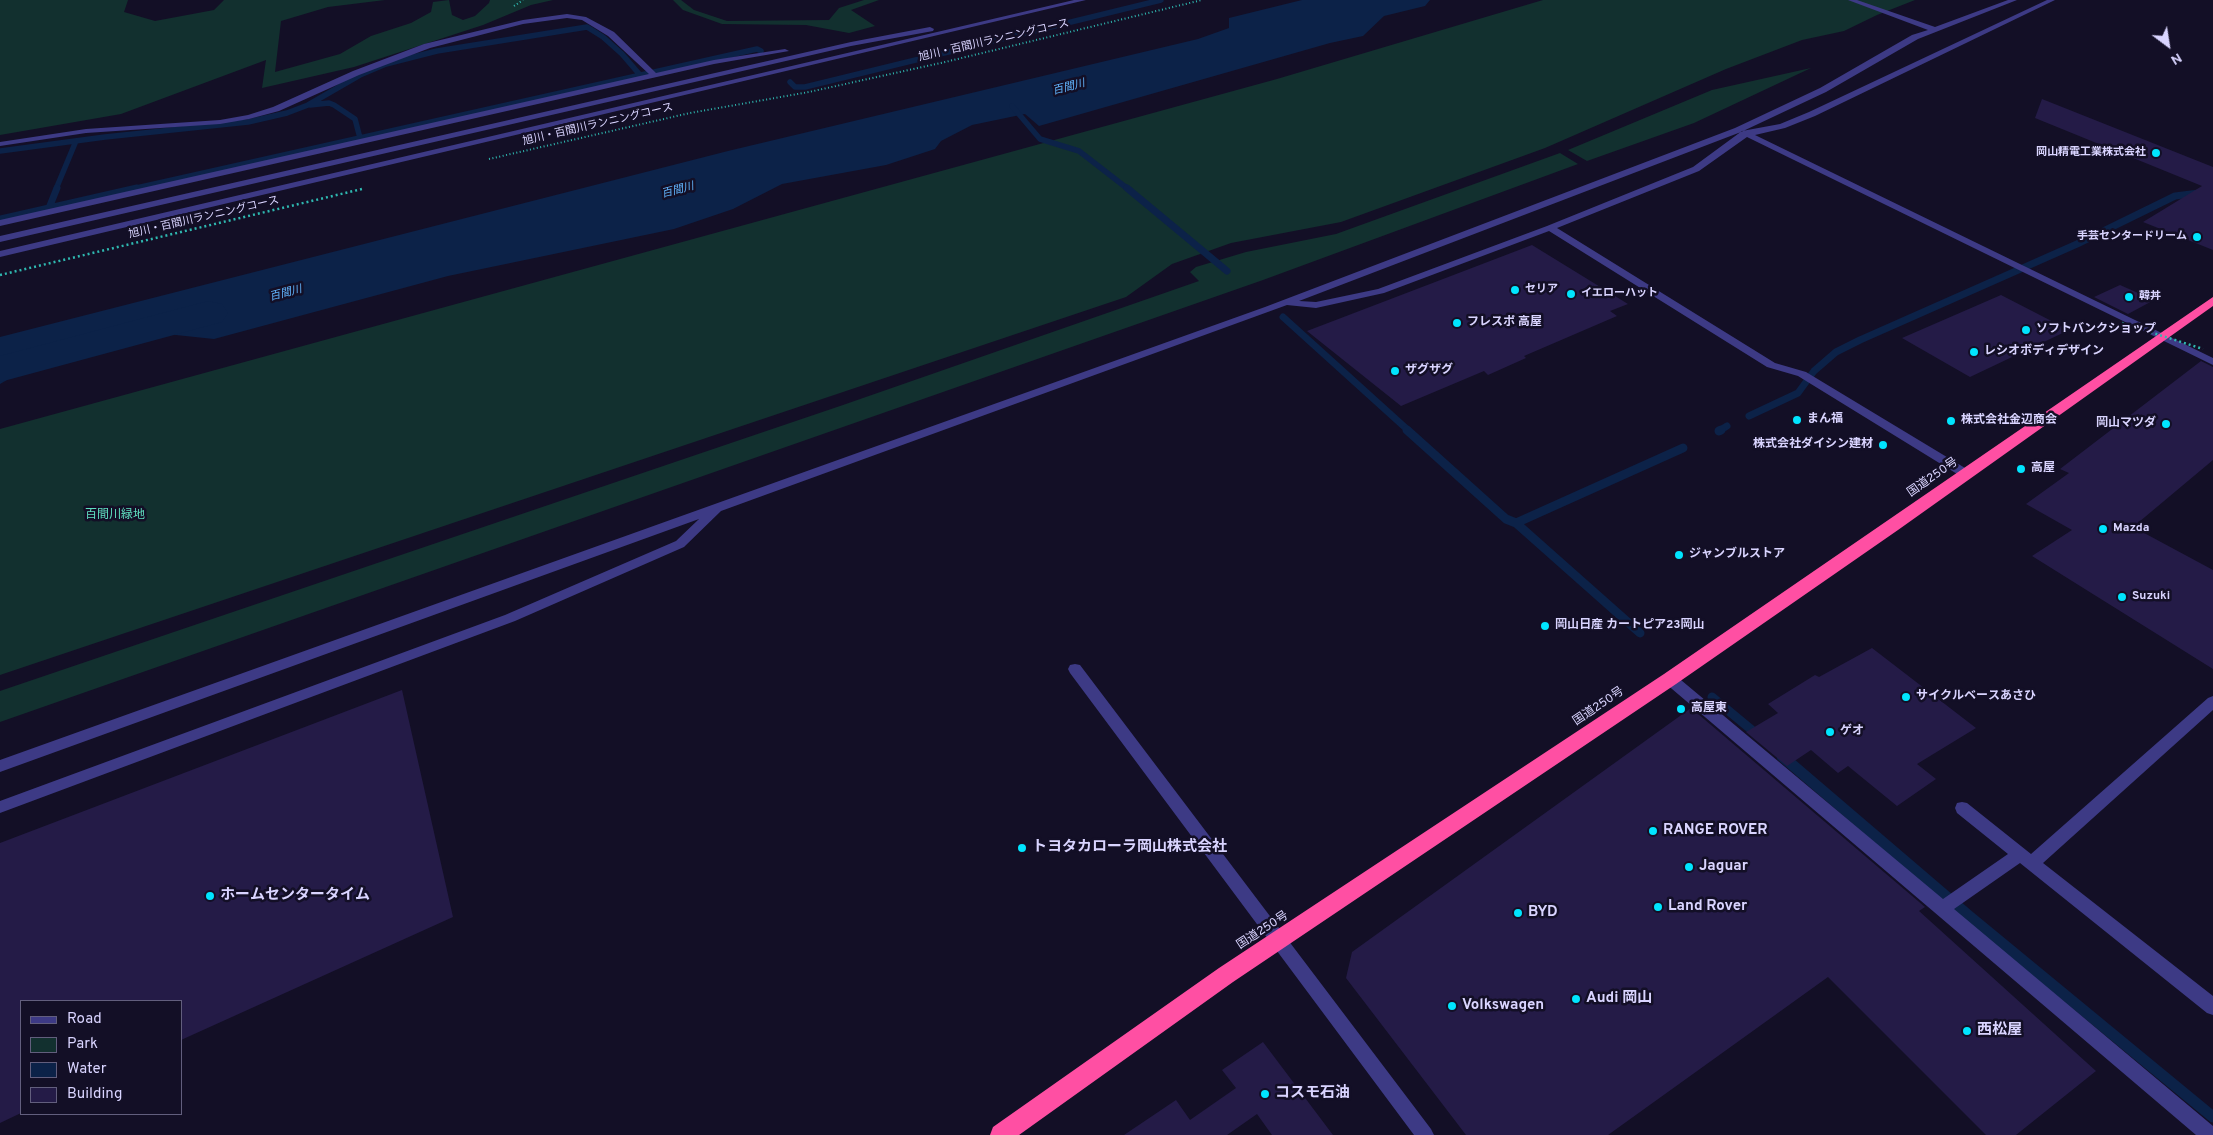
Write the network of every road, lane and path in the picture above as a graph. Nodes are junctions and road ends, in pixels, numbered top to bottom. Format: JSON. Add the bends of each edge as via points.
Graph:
{"nodes":[{"id":1,"x":1059,"y":0,"type":"edge"},
{"id":2,"x":1083,"y":0,"type":"edge"},
{"id":3,"x":1202,"y":0,"type":"edge"},
{"id":4,"x":1851,"y":0,"type":"edge"},
{"id":5,"x":2014,"y":0,"type":"edge"},
{"id":6,"x":2052,"y":0,"type":"edge"},
{"id":7,"x":1933,"y":29,"type":"junction"},
{"id":8,"x":827,"y":49,"type":"junction"},
{"id":9,"x":653,"y":74,"type":"junction"},
{"id":10,"x":1742,"y":132,"type":"junction"},
{"id":11,"x":0,"y":144,"type":"edge"},
{"id":12,"x":483,"y":160,"type":"dead end"},
{"id":13,"x":367,"y":187,"type":"dead end"},
{"id":14,"x":0,"y":223,"type":"edge"},
{"id":15,"x":1550,"y":228,"type":"junction"},
{"id":16,"x":0,"y":240,"type":"edge"},
{"id":17,"x":0,"y":254,"type":"edge"},
{"id":18,"x":0,"y":276,"type":"edge"},
{"id":19,"x":2213,"y":301,"type":"edge"},
{"id":20,"x":1284,"y":303,"type":"junction"},
{"id":21,"x":2122,"y":323,"type":"dead end"},
{"id":22,"x":2162,"y":336,"type":"junction"},
{"id":23,"x":2203,"y":349,"type":"dead end"},
{"id":24,"x":2213,"y":362,"type":"edge"},
{"id":25,"x":1966,"y":474,"type":"junction"},
{"id":26,"x":720,"y":507,"type":"junction"},
{"id":27,"x":1076,"y":669,"type":"dead end"},
{"id":28,"x":1670,"y":679,"type":"junction"},
{"id":29,"x":2213,"y":702,"type":"edge"},
{"id":30,"x":0,"y":766,"type":"edge"},
{"id":31,"x":0,"y":807,"type":"edge"},
{"id":32,"x":1962,"y":808,"type":"dead end"},
{"id":33,"x":2026,"y":858,"type":"junction"},
{"id":34,"x":1949,"y":904,"type":"junction"},
{"id":35,"x":1280,"y":939,"type":"junction"},
{"id":36,"x":2213,"y":1007,"type":"edge"},
{"id":37,"x":1001,"y":1135,"type":"edge"},
{"id":38,"x":1425,"y":1135,"type":"edge"},
{"id":39,"x":2210,"y":1135,"type":"edge"}],
"edges":[{"from":1,"to":8,"type":"street"},
{"from":2,"to":17,"type":"street"},
{"from":3,"to":12,"type":"path","name":"旭川・百間川ランニングコース","via":[[942,63],[809,92],[690,113]]},
{"from":4,"to":7,"type":"street"},
{"from":5,"to":7,"type":"street"},
{"from":6,"to":10,"type":"street","via":[[1812,114],[1782,126]]},
{"from":7,"to":10,"type":"street"},
{"from":8,"to":9,"type":"street","via":[[803,49]]},
{"from":8,"to":16,"type":"street"},
{"from":9,"to":11,"type":"street","via":[[629,49],[598,26],[578,16],[567,16],[522,22],[427,46],[356,72],[276,110],[249,117],[86,131]]},
{"from":9,"to":14,"type":"street"},
{"from":10,"to":15,"type":"street","via":[[1696,168]]},
{"from":10,"to":20,"type":"street"},
{"from":10,"to":22,"type":"street"},
{"from":13,"to":18,"type":"path","name":"旭川・百間川ランニングコース"},
{"from":15,"to":20,"type":"street","via":[[1381,291],[1316,304]]},
{"from":15,"to":25,"type":"street","via":[[1771,365],[1809,378]]},
{"from":19,"to":22,"type":"highway","name":"国道250号"},
{"from":20,"to":26,"type":"street"},
{"from":21,"to":23,"type":"path","bridge":true},
{"from":22,"to":24,"type":"street"},
{"from":22,"to":25,"type":"highway","name":"国道250号"},
{"from":25,"to":28,"type":"highway","name":"国道250号"},
{"from":26,"to":30,"type":"street"},
{"from":26,"to":31,"type":"street","via":[[680,544],[510,618]]},
{"from":27,"to":35,"type":"street"},
{"from":28,"to":34,"type":"street"},
{"from":28,"to":35,"type":"highway","name":"国道250号"},
{"from":29,"to":33,"type":"street"},
{"from":32,"to":33,"type":"street"},
{"from":33,"to":34,"type":"street"},
{"from":33,"to":36,"type":"street"},
{"from":34,"to":39,"type":"street"},
{"from":35,"to":37,"type":"highway","name":"国道250号"},
{"from":35,"to":38,"type":"street"}]}
